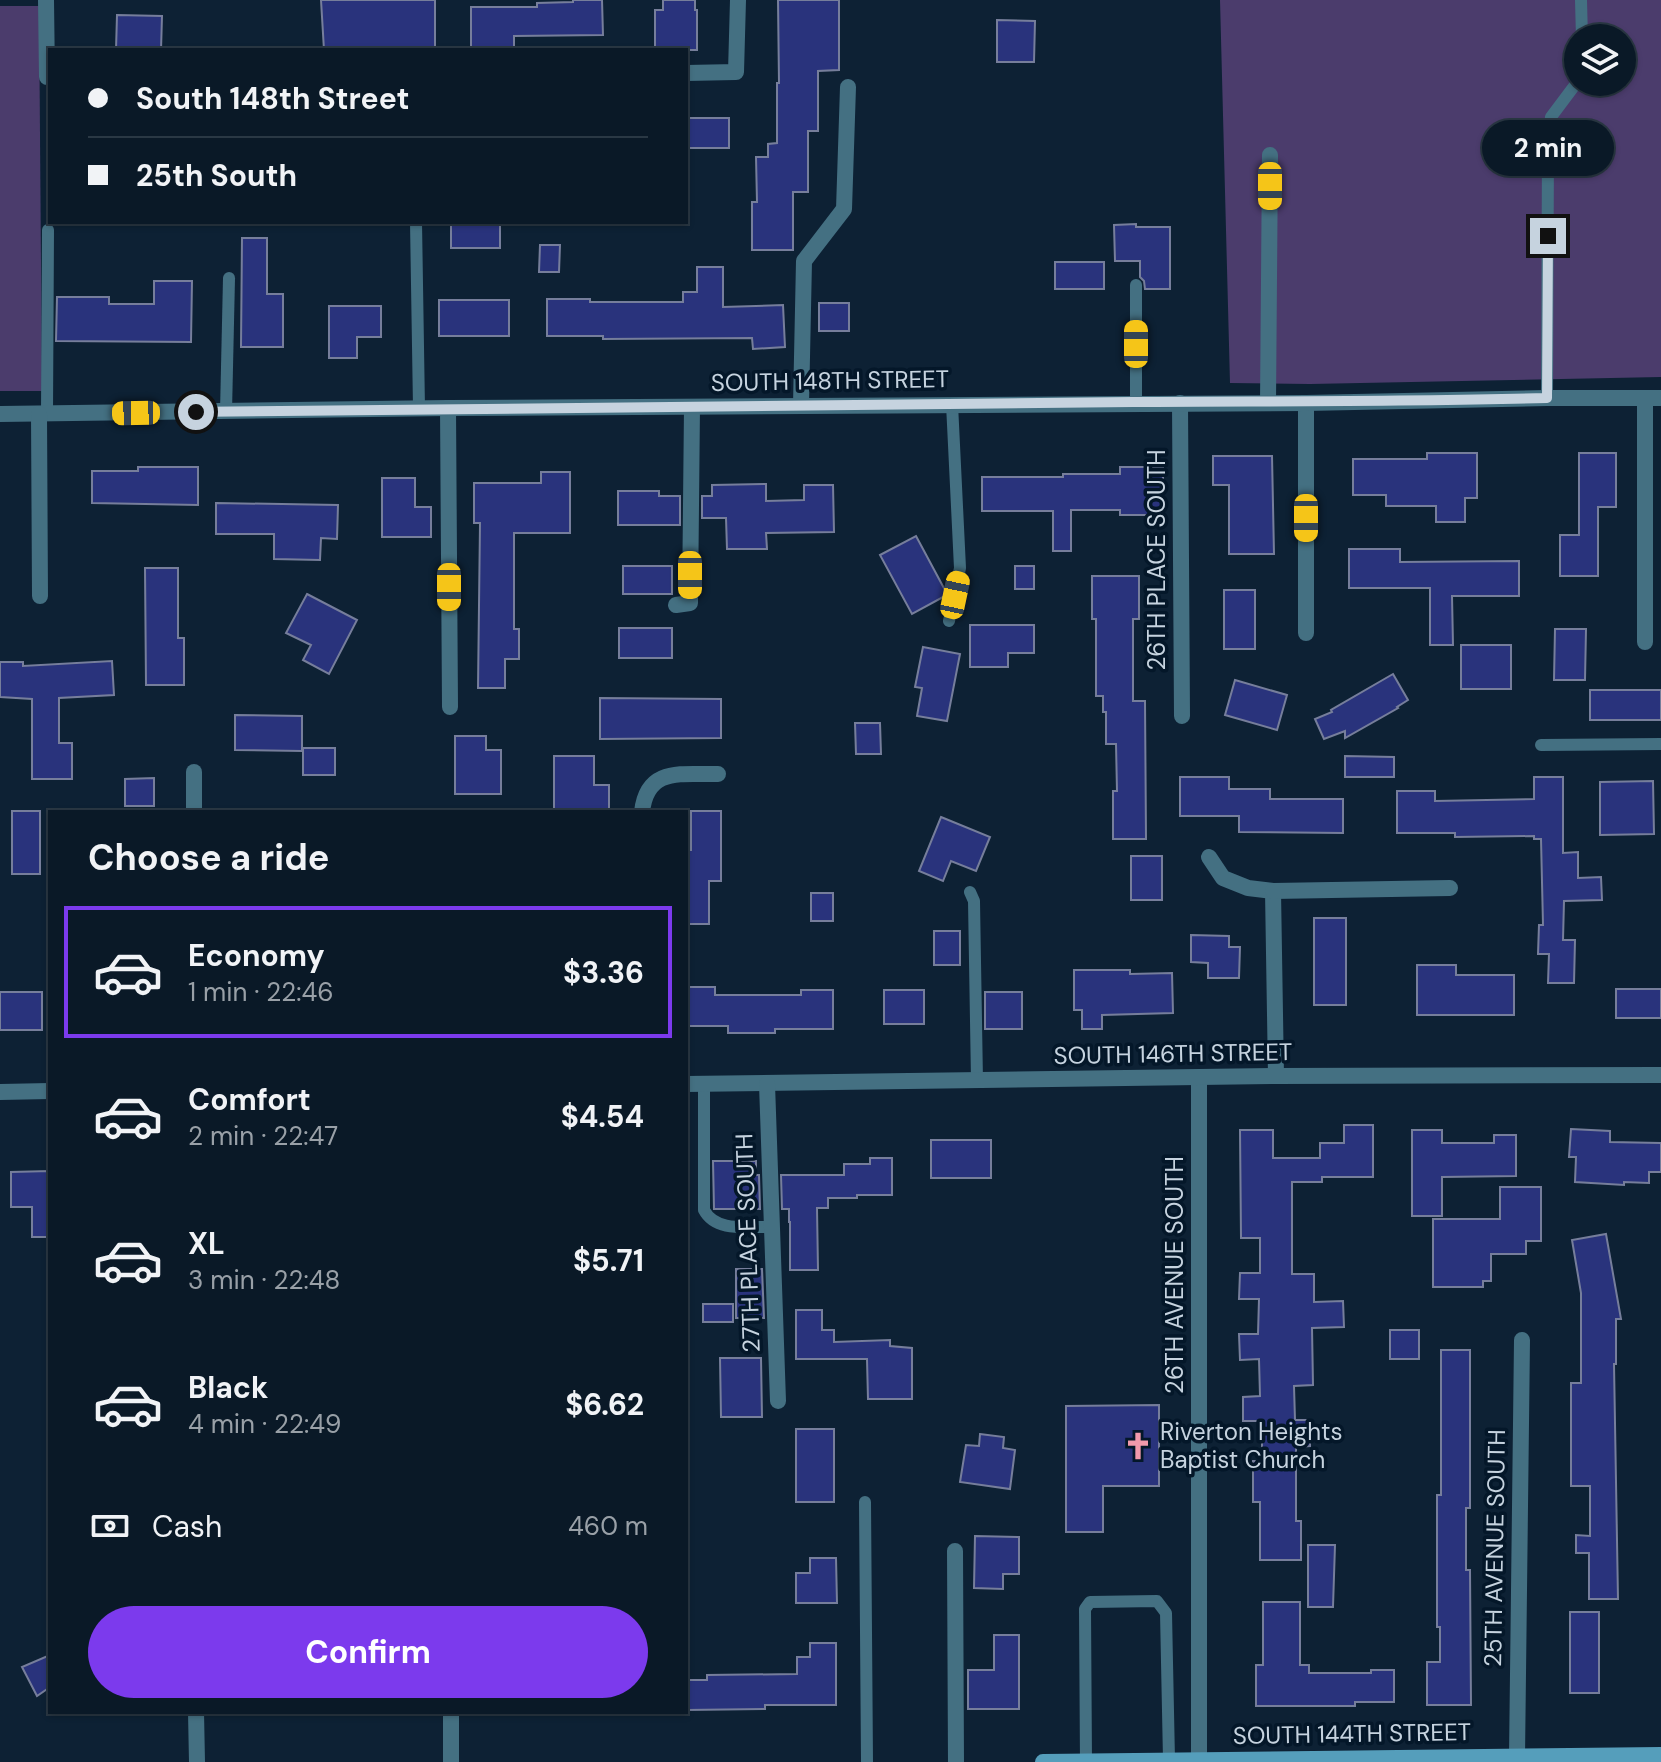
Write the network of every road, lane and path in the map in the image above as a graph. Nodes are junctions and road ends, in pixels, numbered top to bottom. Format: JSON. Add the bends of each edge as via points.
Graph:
{"nodes":[{"id":1,"x":46,"y":0,"type":"edge"},
{"id":2,"x":738,"y":0,"type":"edge"},
{"id":3,"x":1581,"y":0,"type":"edge"},
{"id":4,"x":1582,"y":24,"type":"edge"},
{"id":5,"x":688,"y":73,"type":"edge"},
{"id":6,"x":47,"y":77,"type":"dead end"},
{"id":7,"x":848,"y":87,"type":"dead end"},
{"id":8,"x":1567,"y":96,"type":"edge"},
{"id":9,"x":1270,"y":155,"type":"dead end"},
{"id":10,"x":416,"y":224,"type":"edge"},
{"id":11,"x":48,"y":230,"type":"dead end"},
{"id":12,"x":229,"y":278,"type":"dead end"},
{"id":13,"x":1136,"y":285,"type":"dead end"},
{"id":14,"x":1547,"y":398,"type":"junction"},
{"id":15,"x":1653,"y":398,"type":"edge"},
{"id":16,"x":1136,"y":402,"type":"junction"},
{"id":17,"x":1180,"y":403,"type":"junction"},
{"id":18,"x":1268,"y":403,"type":"junction"},
{"id":19,"x":1306,"y":403,"type":"junction"},
{"id":20,"x":952,"y":404,"type":"junction"},
{"id":21,"x":801,"y":405,"type":"junction"},
{"id":22,"x":692,"y":407,"type":"junction"},
{"id":23,"x":419,"y":408,"type":"junction"},
{"id":24,"x":448,"y":408,"type":"junction"},
{"id":25,"x":226,"y":412,"type":"junction"},
{"id":26,"x":0,"y":414,"type":"edge"},
{"id":27,"x":43,"y":414,"type":"junction"},
{"id":28,"x":40,"y":596,"type":"dead end"},
{"id":29,"x":676,"y":605,"type":"dead end"},
{"id":30,"x":949,"y":621,"type":"dead end"},
{"id":31,"x":1306,"y":633,"type":"dead end"},
{"id":32,"x":1645,"y":642,"type":"dead end"},
{"id":33,"x":450,"y":707,"type":"dead end"},
{"id":34,"x":1182,"y":716,"type":"dead end"},
{"id":35,"x":1661,"y":744,"type":"edge"},
{"id":36,"x":1541,"y":745,"type":"dead end"},
{"id":37,"x":194,"y":772,"type":"dead end"},
{"id":38,"x":718,"y":774,"type":"dead end"},
{"id":39,"x":194,"y":810,"type":"edge"},
{"id":40,"x":642,"y":810,"type":"edge"},
{"id":41,"x":1209,"y":857,"type":"dead end"},
{"id":42,"x":1450,"y":888,"type":"dead end"},
{"id":43,"x":1273,"y":891,"type":"junction"},
{"id":44,"x":970,"y":892,"type":"dead end"},
{"id":45,"x":1661,"y":1075,"type":"edge"},
{"id":46,"x":1276,"y":1076,"type":"junction"},
{"id":47,"x":1199,"y":1078,"type":"junction"},
{"id":48,"x":977,"y":1081,"type":"junction"},
{"id":49,"x":688,"y":1084,"type":"edge"},
{"id":50,"x":704,"y":1084,"type":"junction"},
{"id":51,"x":767,"y":1084,"type":"junction"},
{"id":52,"x":48,"y":1091,"type":"edge"},
{"id":53,"x":0,"y":1092,"type":"edge"},
{"id":54,"x":772,"y":1227,"type":"junction"},
{"id":55,"x":1522,"y":1340,"type":"dead end"},
{"id":56,"x":778,"y":1401,"type":"dead end"},
{"id":57,"x":865,"y":1502,"type":"dead end"},
{"id":58,"x":955,"y":1551,"type":"dead end"},
{"id":59,"x":196,"y":1714,"type":"edge"},
{"id":60,"x":451,"y":1714,"type":"edge"},
{"id":61,"x":1661,"y":1755,"type":"edge"},
{"id":62,"x":1517,"y":1757,"type":"junction"},
{"id":63,"x":1599,"y":1759,"type":"edge"},
{"id":64,"x":1169,"y":1760,"type":"edge"},
{"id":65,"x":1199,"y":1760,"type":"junction"},
{"id":66,"x":1407,"y":1760,"type":"edge"},
{"id":67,"x":197,"y":1762,"type":"edge"},
{"id":68,"x":451,"y":1762,"type":"edge"},
{"id":69,"x":867,"y":1762,"type":"edge"},
{"id":70,"x":956,"y":1762,"type":"edge"},
{"id":71,"x":1043,"y":1762,"type":"edge"},
{"id":72,"x":1086,"y":1762,"type":"edge"}],
"edges":[{"from":1,"to":6,"type":"street"},
{"from":2,"to":5,"type":"street","via":[[736,72]]},
{"from":3,"to":4,"type":"lane"},
{"from":7,"to":21,"type":"street","via":[[844,209],[804,261]]},
{"from":8,"to":14,"type":"lane","via":[[1551,117],[1548,143]]},
{"from":9,"to":18,"type":"street"},
{"from":10,"to":23,"type":"lane"},
{"from":11,"to":27,"type":"lane"},
{"from":12,"to":25,"type":"lane"},
{"from":13,"to":16,"type":"lane"},
{"from":14,"to":15,"type":"street","name":"SOUTH 148TH STREET"},
{"from":14,"to":19,"type":"street","name":"SOUTH 148TH STREET"},
{"from":15,"to":32,"type":"street"},
{"from":16,"to":17,"type":"street","name":"SOUTH 148TH STREET"},
{"from":16,"to":20,"type":"street","name":"SOUTH 148TH STREET"},
{"from":17,"to":18,"type":"street","name":"SOUTH 148TH STREET"},
{"from":17,"to":34,"type":"street","name":"26TH PLACE SOUTH"},
{"from":18,"to":19,"type":"street","name":"SOUTH 148TH STREET"},
{"from":19,"to":31,"type":"street"},
{"from":20,"to":21,"type":"street","name":"SOUTH 148TH STREET"},
{"from":20,"to":30,"type":"lane","via":[[960,568]]},
{"from":21,"to":22,"type":"street","name":"SOUTH 148TH STREET"},
{"from":22,"to":24,"type":"street","name":"SOUTH 148TH STREET"},
{"from":22,"to":29,"type":"street","via":[[690,603]]},
{"from":23,"to":24,"type":"street","name":"SOUTH 148TH STREET"},
{"from":23,"to":25,"type":"street","name":"SOUTH 148TH STREET"},
{"from":24,"to":33,"type":"street"},
{"from":25,"to":27,"type":"street","name":"SOUTH 148TH STREET"},
{"from":26,"to":27,"type":"street","name":"SOUTH 148TH STREET"},
{"from":27,"to":28,"type":"street"},
{"from":35,"to":36,"type":"lane"},
{"from":37,"to":39,"type":"street"},
{"from":38,"to":40,"type":"street","via":[[671,775],[655,781],[646,791]]},
{"from":41,"to":43,"type":"street","via":[[1223,878]]},
{"from":42,"to":43,"type":"street"},
{"from":43,"to":46,"type":"street"},
{"from":44,"to":48,"type":"lane"},
{"from":45,"to":46,"type":"street","name":"SOUTH 146TH STREET"},
{"from":46,"to":47,"type":"street","name":"SOUTH 146TH STREET"},
{"from":47,"to":48,"type":"street","name":"SOUTH 146TH STREET"},
{"from":47,"to":65,"type":"street","name":"26TH AVENUE SOUTH"},
{"from":48,"to":51,"type":"street","name":"SOUTH 146TH STREET"},
{"from":49,"to":50,"type":"street","name":"SOUTH 146TH STREET"},
{"from":50,"to":51,"type":"street","name":"SOUTH 146TH STREET"},
{"from":50,"to":54,"type":"lane","via":[[704,1210],[722,1226]]},
{"from":51,"to":54,"type":"street","name":"27TH PLACE SOUTH"},
{"from":52,"to":53,"type":"street"},
{"from":54,"to":56,"type":"street","name":"27TH PLACE SOUTH"},
{"from":55,"to":62,"type":"street","name":"25TH AVENUE SOUTH"},
{"from":57,"to":69,"type":"lane"},
{"from":58,"to":70,"type":"street"},
{"from":59,"to":67,"type":"street"},
{"from":60,"to":68,"type":"street"},
{"from":61,"to":63,"type":"street","name":"SOUTH 144TH STREET"},
{"from":62,"to":63,"type":"street","name":"SOUTH 144TH STREET"},
{"from":62,"to":66,"type":"street","name":"SOUTH 144TH STREET"},
{"from":64,"to":65,"type":"street","name":"SOUTH 144TH STREET"},
{"from":64,"to":72,"type":"street","name":"SOUTH 144TH STREET"},
{"from":64,"to":72,"type":"lane","via":[[1166,1613],[1157,1601],[1090,1602],[1085,1609]]},
{"from":65,"to":66,"type":"street","name":"SOUTH 144TH STREET"},
{"from":71,"to":72,"type":"street","name":"SOUTH 144TH STREET"}]}
